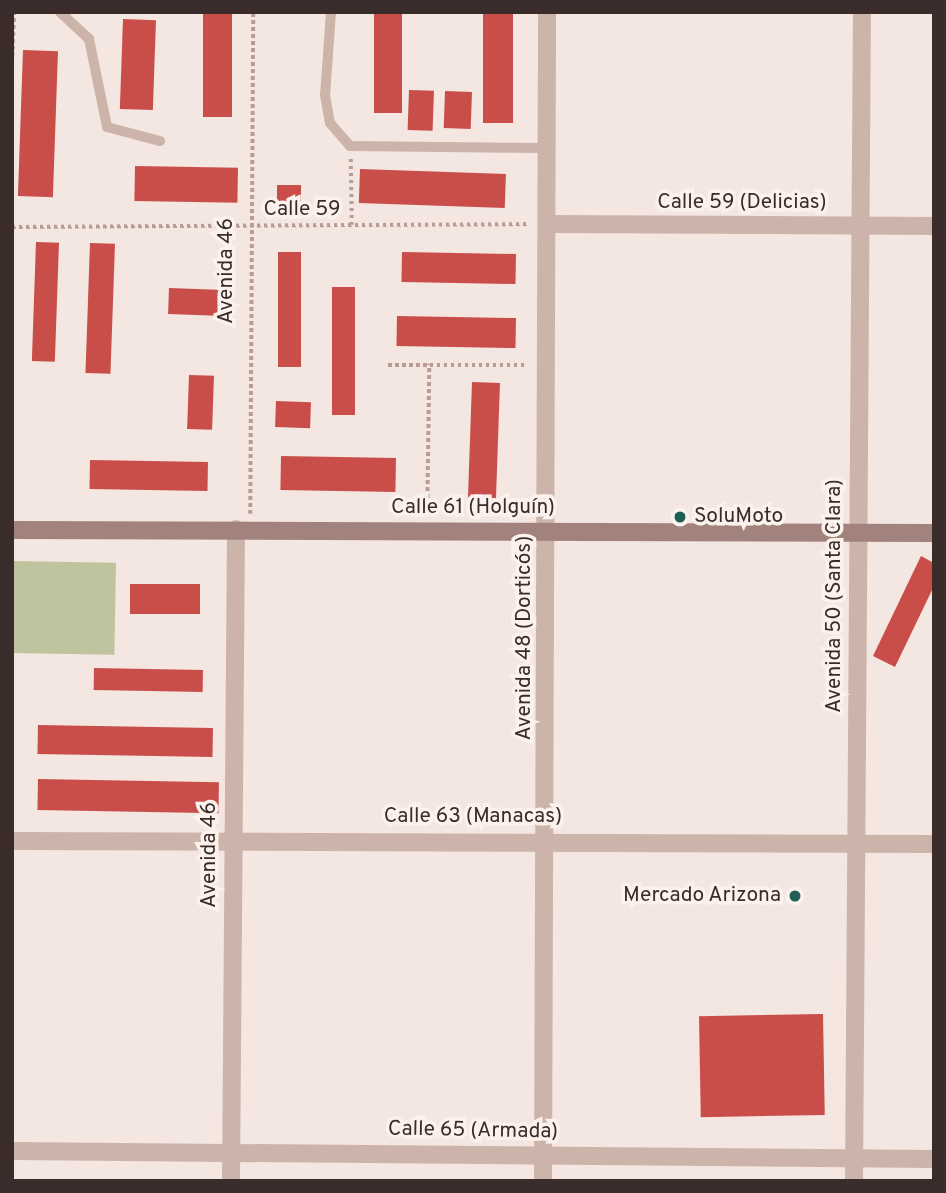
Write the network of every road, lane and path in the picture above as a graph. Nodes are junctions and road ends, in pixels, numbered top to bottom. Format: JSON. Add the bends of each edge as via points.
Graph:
{"nodes":[{"id":1,"x":14,"y":12,"type":"edge"},
{"id":2,"x":60,"y":12,"type":"edge"},
{"id":3,"x":253,"y":12,"type":"edge"},
{"id":4,"x":331,"y":12,"type":"edge"},
{"id":5,"x":547,"y":12,"type":"edge"},
{"id":6,"x":862,"y":12,"type":"edge"},
{"id":7,"x":12,"y":57,"type":"edge"},
{"id":8,"x":160,"y":141,"type":"dead end"},
{"id":9,"x":350,"y":146,"type":"junction"},
{"id":10,"x":548,"y":148,"type":"junction"},
{"id":11,"x":550,"y":224,"type":"junction"},
{"id":12,"x":249,"y":226,"type":"junction"},
{"id":13,"x":352,"y":226,"type":"junction"},
{"id":14,"x":861,"y":226,"type":"junction"},
{"id":15,"x":934,"y":226,"type":"edge"},
{"id":16,"x":12,"y":228,"type":"edge"},
{"id":17,"x":429,"y":364,"type":"junction"},
{"id":18,"x":388,"y":365,"type":"dead end"},
{"id":19,"x":548,"y":366,"type":"junction"},
{"id":20,"x":12,"y":530,"type":"edge"},
{"id":21,"x":243,"y":530,"type":"junction"},
{"id":22,"x":427,"y":531,"type":"junction"},
{"id":23,"x":548,"y":531,"type":"junction"},
{"id":24,"x":858,"y":533,"type":"junction"},
{"id":25,"x":934,"y":533,"type":"edge"},
{"id":26,"x":233,"y":839,"type":"junction"},
{"id":27,"x":547,"y":839,"type":"junction"},
{"id":28,"x":12,"y":841,"type":"edge"},
{"id":29,"x":934,"y":844,"type":"edge"},
{"id":30,"x":856,"y":845,"type":"junction"},
{"id":31,"x":232,"y":1150,"type":"junction"},
{"id":32,"x":12,"y":1151,"type":"edge"},
{"id":33,"x":542,"y":1155,"type":"junction"},
{"id":34,"x":934,"y":1159,"type":"edge"},
{"id":35,"x":854,"y":1160,"type":"junction"},
{"id":36,"x":231,"y":1181,"type":"edge"},
{"id":37,"x":543,"y":1181,"type":"edge"},
{"id":38,"x":854,"y":1181,"type":"edge"}],
"edges":[{"from":1,"to":7,"type":"path"},
{"from":2,"to":8,"type":"lane","via":[[94,52],[100,119],[116,132]]},
{"from":3,"to":12,"type":"path","name":"Avenida 46"},
{"from":4,"to":9,"type":"lane","via":[[325,95],[330,123]]},
{"from":5,"to":10,"type":"street","name":"Avenida 48 (Dorticós)"},
{"from":6,"to":14,"type":"street","name":"Avenida 50 (Santa Clara)"},
{"from":9,"to":10,"type":"lane"},
{"from":9,"to":13,"type":"path"},
{"from":10,"to":11,"type":"street","name":"Avenida 48 (Dorticós)"},
{"from":11,"to":13,"type":"path","name":"Calle 59"},
{"from":11,"to":14,"type":"street","name":"Calle 59 (Delicias)"},
{"from":11,"to":19,"type":"street","name":"Avenida 48 (Dorticós)"},
{"from":12,"to":13,"type":"path","name":"Calle 59"},
{"from":12,"to":16,"type":"path","name":"Calle 59"},
{"from":12,"to":21,"type":"path","name":"Avenida 46"},
{"from":14,"to":15,"type":"street","name":"Calle 59 (Delicias)"},
{"from":14,"to":24,"type":"street","name":"Avenida 50 (Santa Clara)"},
{"from":17,"to":18,"type":"path"},
{"from":17,"to":19,"type":"path"},
{"from":17,"to":22,"type":"path"},
{"from":19,"to":23,"type":"street","name":"Avenida 48 (Dorticós)"},
{"from":20,"to":21,"type":"street","name":"Calle 61 (Holguín)"},
{"from":21,"to":22,"type":"street","name":"Calle 61 (Holguín)"},
{"from":21,"to":26,"type":"street","name":"Avenida 46"},
{"from":22,"to":23,"type":"street","name":"Calle 61 (Holguín)"},
{"from":23,"to":24,"type":"street","name":"Calle 61 (Holguín)"},
{"from":23,"to":27,"type":"street","name":"Avenida 48 (Dorticós)"},
{"from":24,"to":25,"type":"street","name":"Calle 61 (Holguín)"},
{"from":24,"to":30,"type":"street","name":"Avenida 50 (Santa Clara)"},
{"from":26,"to":27,"type":"street","name":"Calle 63 (Manacas)"},
{"from":26,"to":28,"type":"street","name":"Calle 63 (Manacas)"},
{"from":26,"to":31,"type":"street","name":"Avenida 46"},
{"from":27,"to":30,"type":"street","name":"Calle 63 (Manacas)"},
{"from":27,"to":33,"type":"street","name":"Avenida 48 (Dorticós)"},
{"from":29,"to":30,"type":"street","name":"Calle 63 (Manacas)"},
{"from":30,"to":35,"type":"street","name":"Avenida 50 (Santa Clara)"},
{"from":31,"to":32,"type":"street","name":"Calle 65 (Armada)"},
{"from":31,"to":33,"type":"street","name":"Calle 65 (Armada)"},
{"from":31,"to":36,"type":"street","name":"Avenida 46"},
{"from":33,"to":35,"type":"street","name":"Calle 65 (Armada)"},
{"from":33,"to":37,"type":"street","name":"Avenida 48 (Dorticós)"},
{"from":34,"to":35,"type":"street","name":"Calle 65 (Armada)"},
{"from":35,"to":38,"type":"street","name":"Avenida 50 (Santa Clara)"}]}
